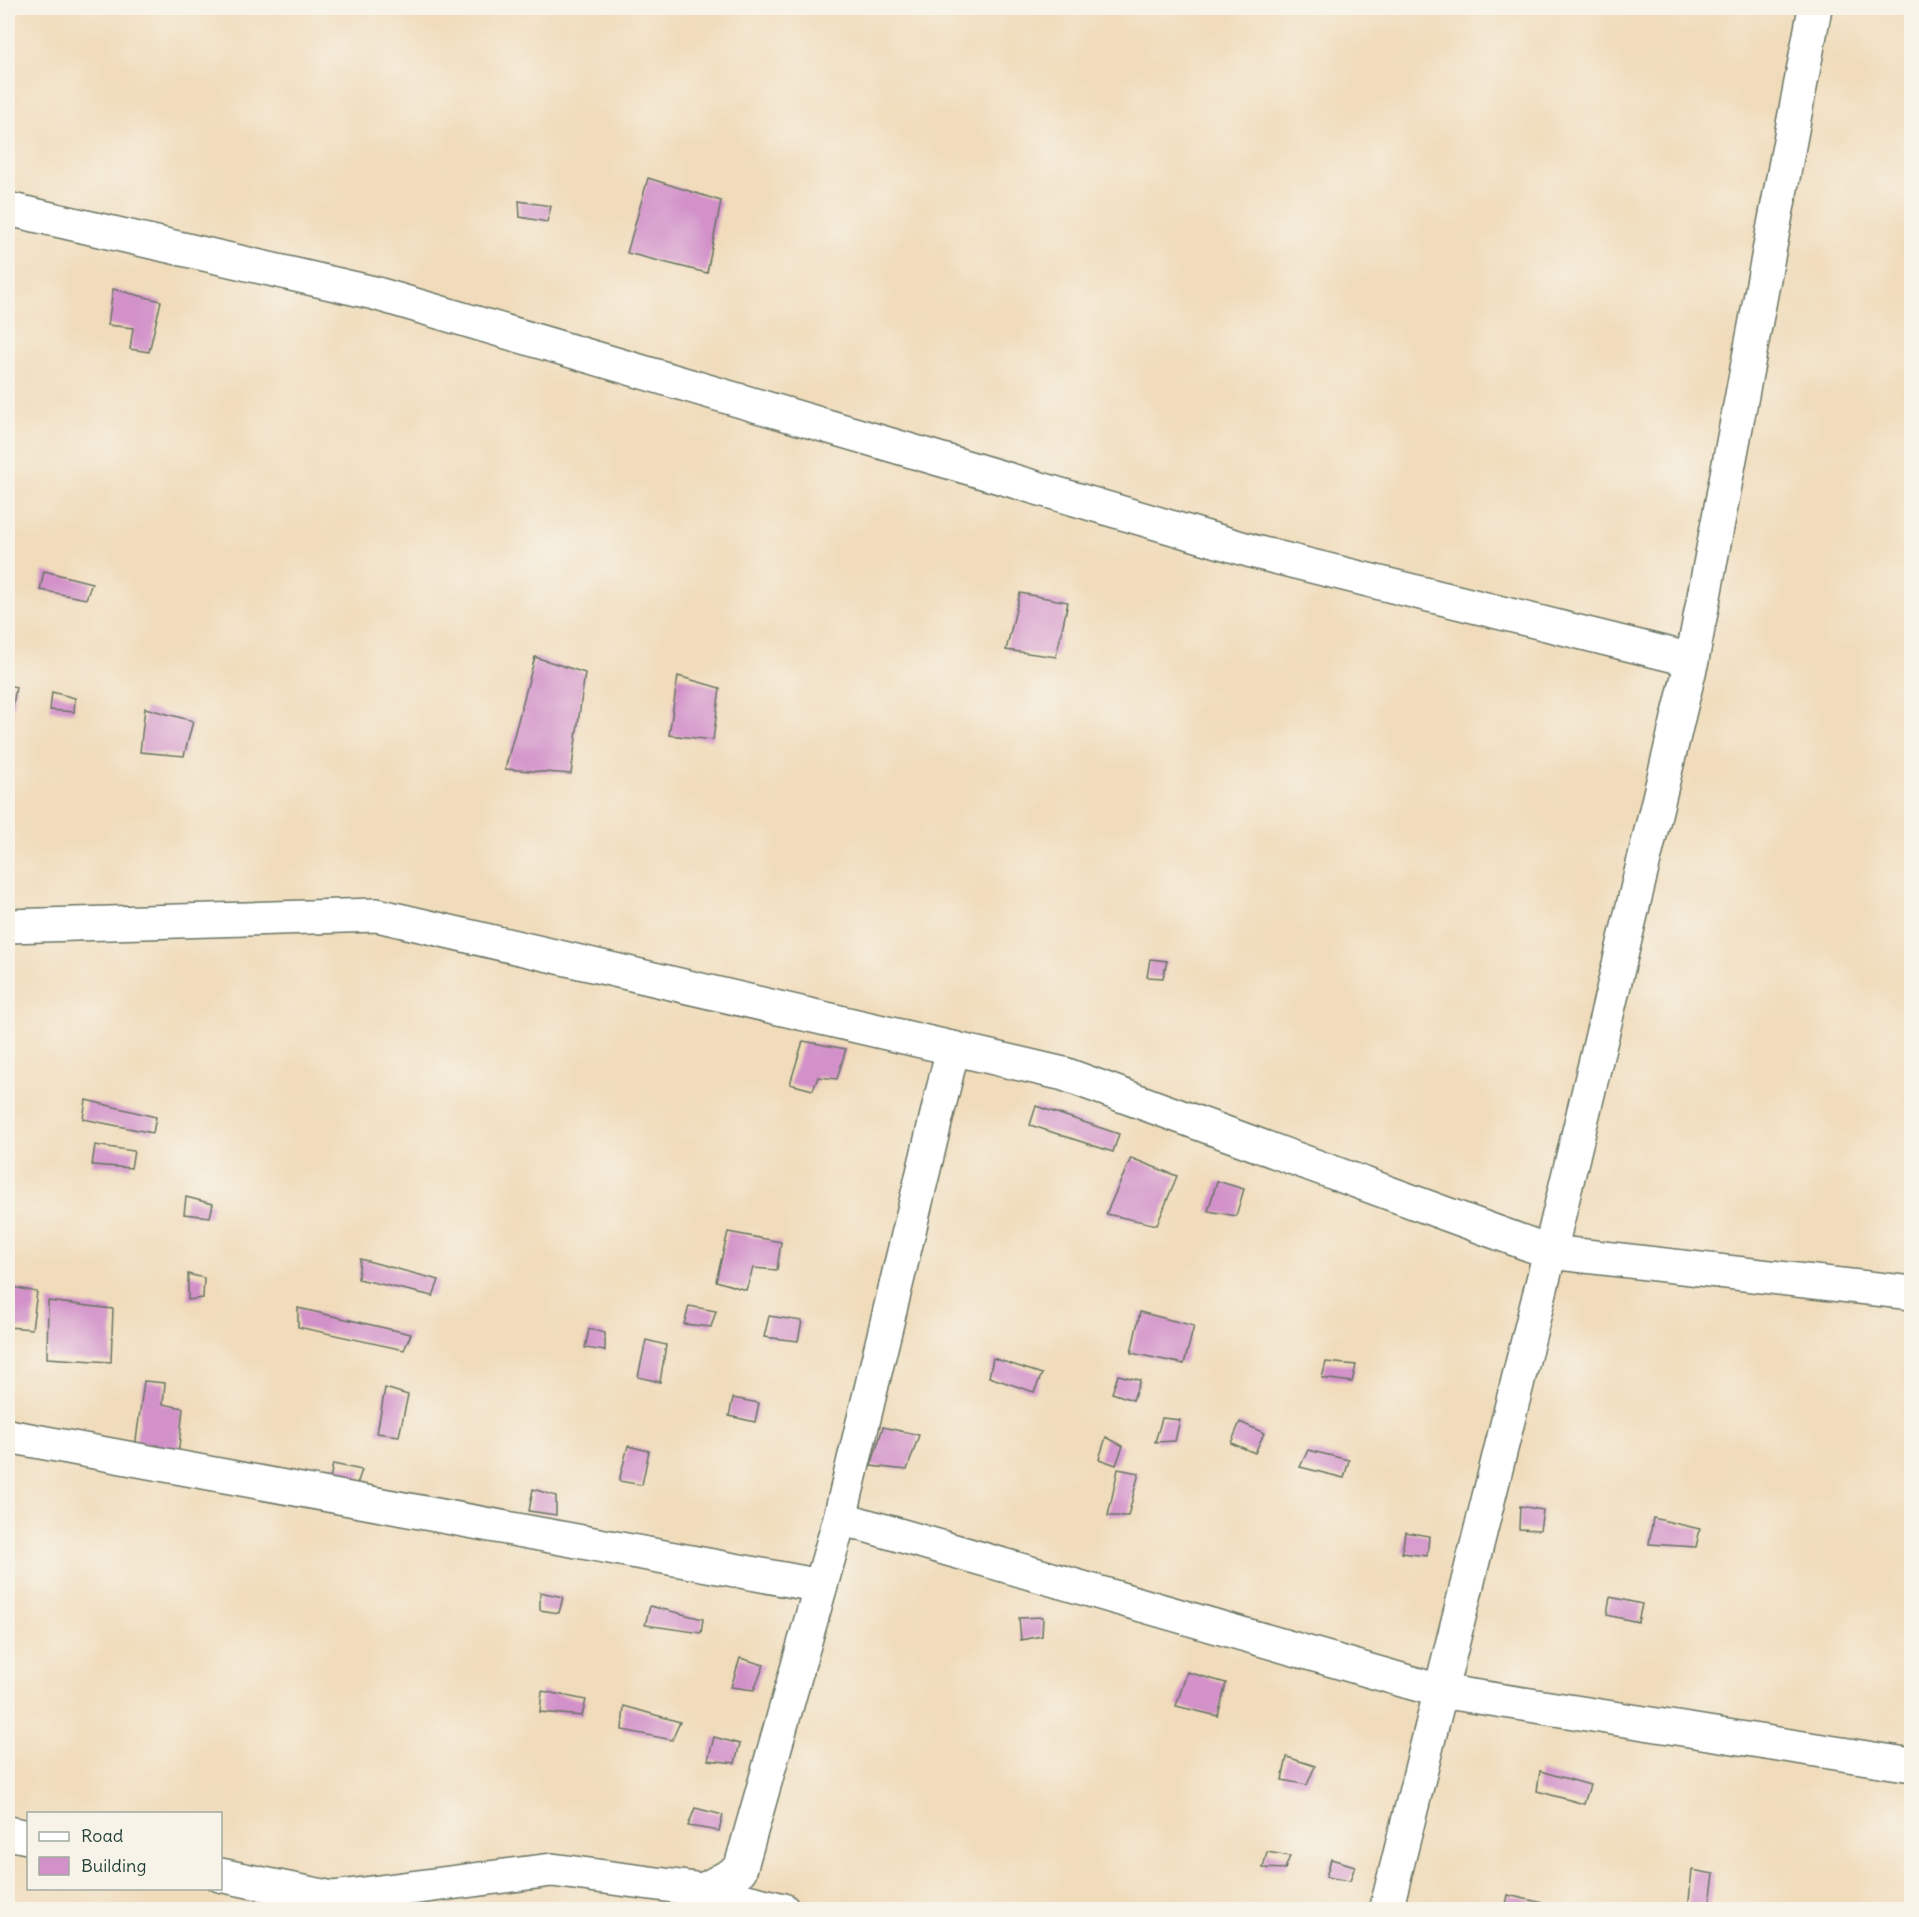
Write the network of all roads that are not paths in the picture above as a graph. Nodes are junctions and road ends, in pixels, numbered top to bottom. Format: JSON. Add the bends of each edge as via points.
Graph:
{"nodes":[{"id":1,"x":1815,"y":8,"type":"edge"},
{"id":2,"x":8,"y":209,"type":"edge"},
{"id":3,"x":1692,"y":660,"type":"junction"},
{"id":4,"x":8,"y":926,"type":"edge"},
{"id":5,"x":953,"y":1048,"type":"junction"},
{"id":6,"x":1550,"y":1252,"type":"junction"},
{"id":7,"x":1911,"y":1293,"type":"edge"},
{"id":8,"x":8,"y":1436,"type":"edge"},
{"id":9,"x":840,"y":1518,"type":"junction"},
{"id":10,"x":821,"y":1586,"type":"junction"},
{"id":11,"x":1440,"y":1691,"type":"junction"},
{"id":12,"x":1911,"y":1765,"type":"edge"},
{"id":13,"x":8,"y":1833,"type":"edge"},
{"id":14,"x":27,"y":1837,"type":"edge"},
{"id":15,"x":222,"y":1875,"type":"edge"},
{"id":16,"x":700,"y":1900,"type":"edge"},
{"id":17,"x":783,"y":1910,"type":"edge"},
{"id":18,"x":1386,"y":1910,"type":"edge"}],
"edges":[{"from":1,"to":3,"type":"street"},
{"from":2,"to":3,"type":"street","via":[[374,293],[1255,552]]},
{"from":3,"to":6,"type":"street"},
{"from":4,"to":5,"type":"street","via":[[377,915]]},
{"from":5,"to":6,"type":"street","via":[[1064,1074]]},
{"from":5,"to":9,"type":"street"},
{"from":6,"to":7,"type":"street"},
{"from":6,"to":11,"type":"street"},
{"from":8,"to":10,"type":"street"},
{"from":9,"to":10,"type":"street"},
{"from":9,"to":11,"type":"street"},
{"from":10,"to":16,"type":"street","via":[[740,1870]]},
{"from":11,"to":12,"type":"street"},
{"from":11,"to":18,"type":"street"},
{"from":13,"to":14,"type":"street"},
{"from":15,"to":16,"type":"street","via":[[333,1898],[552,1870]]},
{"from":16,"to":17,"type":"street"}]}
